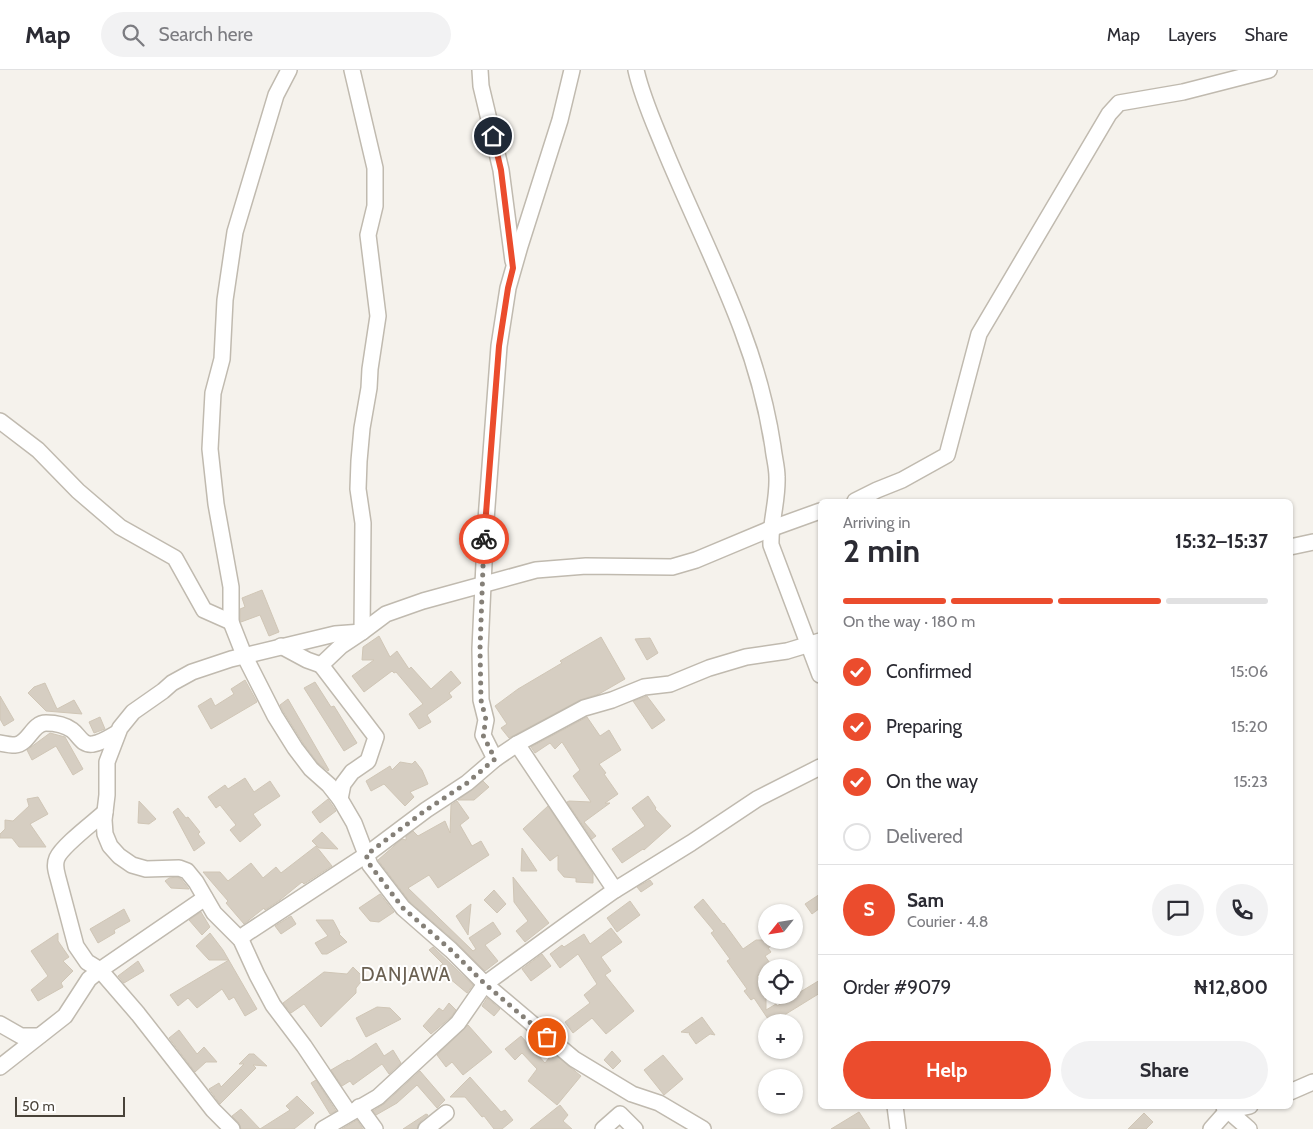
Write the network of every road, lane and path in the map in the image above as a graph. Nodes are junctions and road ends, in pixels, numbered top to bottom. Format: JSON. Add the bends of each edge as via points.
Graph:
{"nodes":[{"id":1,"x":290,"y":70,"type":"edge"},
{"id":2,"x":352,"y":70,"type":"edge"},
{"id":3,"x":480,"y":70,"type":"edge"},
{"id":4,"x":572,"y":70,"type":"edge"},
{"id":5,"x":636,"y":70,"type":"edge"},
{"id":6,"x":1270,"y":70,"type":"edge"},
{"id":7,"x":513,"y":268,"type":"junction"},
{"id":8,"x":0,"y":421,"type":"edge"},
{"id":9,"x":859,"y":499,"type":"edge"},
{"id":10,"x":818,"y":512,"type":"edge"},
{"id":11,"x":770,"y":529,"type":"junction"},
{"id":12,"x":1313,"y":542,"type":"edge"},
{"id":13,"x":1293,"y":546,"type":"edge"},
{"id":14,"x":482,"y":585,"type":"junction"},
{"id":15,"x":232,"y":622,"type":"junction"},
{"id":16,"x":362,"y":632,"type":"junction"},
{"id":17,"x":814,"y":643,"type":"edge"},
{"id":18,"x":281,"y":646,"type":"junction"},
{"id":19,"x":244,"y":656,"type":"junction"},
{"id":20,"x":818,"y":664,"type":"edge"},
{"id":21,"x":321,"y":665,"type":"junction"},
{"id":22,"x":117,"y":733,"type":"junction"},
{"id":23,"x":0,"y":744,"type":"edge"},
{"id":24,"x":517,"y":744,"type":"junction"},
{"id":25,"x":495,"y":759,"type":"junction"},
{"id":26,"x":818,"y":769,"type":"edge"},
{"id":27,"x":340,"y":799,"type":"junction"},
{"id":28,"x":106,"y":812,"type":"junction"},
{"id":29,"x":366,"y":855,"type":"junction"},
{"id":30,"x":615,"y":890,"type":"junction"},
{"id":31,"x":205,"y":898,"type":"junction"},
{"id":32,"x":242,"y":940,"type":"junction"},
{"id":33,"x":100,"y":970,"type":"junction"},
{"id":34,"x":485,"y":984,"type":"junction"},
{"id":35,"x":0,"y":1024,"type":"edge"},
{"id":36,"x":39,"y":1036,"type":"junction"},
{"id":37,"x":0,"y":1067,"type":"edge"},
{"id":38,"x":1313,"y":1082,"type":"edge"},
{"id":39,"x":1293,"y":1091,"type":"edge"},
{"id":40,"x":895,"y":1109,"type":"edge"},
{"id":41,"x":1225,"y":1109,"type":"edge"},
{"id":42,"x":1227,"y":1109,"type":"edge"},
{"id":43,"x":354,"y":1110,"type":"junction"},
{"id":44,"x":446,"y":1112,"type":"dead end"},
{"id":45,"x":232,"y":1129,"type":"edge"},
{"id":46,"x":323,"y":1129,"type":"edge"},
{"id":47,"x":374,"y":1129,"type":"edge"},
{"id":48,"x":426,"y":1129,"type":"edge"},
{"id":49,"x":603,"y":1129,"type":"edge"},
{"id":50,"x":635,"y":1129,"type":"edge"},
{"id":51,"x":703,"y":1129,"type":"edge"},
{"id":52,"x":898,"y":1129,"type":"edge"},
{"id":53,"x":1211,"y":1129,"type":"edge"},
{"id":54,"x":1249,"y":1129,"type":"edge"}],
"edges":[{"from":1,"to":15,"type":"street","via":[[276,95],[236,232],[225,300],[222,359],[213,393],[210,449],[230,580]]},
{"from":2,"to":16,"type":"street","via":[[375,168],[375,206],[368,235],[378,316],[359,461],[358,489],[363,523]]},
{"from":3,"to":7,"type":"street","via":[[501,170]]},
{"from":4,"to":7,"type":"street","via":[[560,120]]},
{"from":5,"to":11,"type":"street","via":[[656,129],[723,282],[755,370],[778,476],[776,509]]},
{"from":6,"to":9,"type":"street","via":[[1183,92],[1119,103],[1109,114],[980,334],[947,456]]},
{"from":7,"to":14,"type":"street","via":[[499,346]]},
{"from":8,"to":15,"type":"street","via":[[38,450],[78,491],[120,527],[175,558],[204,610]]},
{"from":10,"to":11,"type":"street"},
{"from":11,"to":14,"type":"street","via":[[672,567],[586,566],[536,570]]},
{"from":11,"to":17,"type":"street","via":[[777,563]]},
{"from":12,"to":13,"type":"street"},
{"from":14,"to":16,"type":"street","via":[[386,614]]},
{"from":14,"to":25,"type":"street","via":[[481,700],[486,720],[483,735]]},
{"from":15,"to":19,"type":"street"},
{"from":16,"to":18,"type":"street","via":[[335,634]]},
{"from":16,"to":21,"type":"street"},
{"from":17,"to":20,"type":"street"},
{"from":17,"to":24,"type":"street","via":[[718,665],[670,684],[644,687],[584,708]]},
{"from":18,"to":19,"type":"street"},
{"from":18,"to":21,"type":"street"},
{"from":19,"to":22,"type":"street","via":[[192,672],[172,683],[133,712]]},
{"from":19,"to":27,"type":"street","via":[[295,748],[311,770]]},
{"from":21,"to":27,"type":"street","via":[[376,737],[368,760],[343,784]]},
{"from":22,"to":23,"type":"street","via":[[88,744],[67,727],[43,723],[21,743]]},
{"from":22,"to":28,"type":"street","via":[[107,762]]},
{"from":24,"to":25,"type":"street"},
{"from":24,"to":30,"type":"street"},
{"from":25,"to":29,"type":"street","via":[[467,783]]},
{"from":26,"to":30,"type":"street","via":[[757,799]]},
{"from":27,"to":29,"type":"street","via":[[354,823]]},
{"from":28,"to":31,"type":"street","via":[[104,834],[119,856],[146,869],[179,868],[187,871]]},
{"from":28,"to":33,"type":"street","via":[[74,838],[57,857],[55,867],[76,946],[87,962]]},
{"from":29,"to":32,"type":"street","via":[[247,933]]},
{"from":29,"to":34,"type":"street","via":[[403,908]]},
{"from":30,"to":34,"type":"street"},
{"from":31,"to":32,"type":"street","via":[[214,913]]},
{"from":31,"to":33,"type":"street"},
{"from":32,"to":43,"type":"street","via":[[273,1004]]},
{"from":33,"to":36,"type":"street","via":[[89,979],[65,1016]]},
{"from":33,"to":45,"type":"street"},
{"from":34,"to":43,"type":"street","via":[[458,1023],[378,1096]]},
{"from":34,"to":51,"type":"street","via":[[574,1059],[632,1094],[659,1103]]},
{"from":35,"to":36,"type":"street","via":[[20,1036]]},
{"from":36,"to":37,"type":"street"},
{"from":38,"to":39,"type":"street"},
{"from":40,"to":52,"type":"street"},
{"from":41,"to":53,"type":"street"},
{"from":42,"to":54,"type":"street"},
{"from":43,"to":46,"type":"street"},
{"from":43,"to":47,"type":"street"},
{"from":44,"to":48,"type":"street"},
{"from":49,"to":50,"type":"street","via":[[620,1114]]}]}
